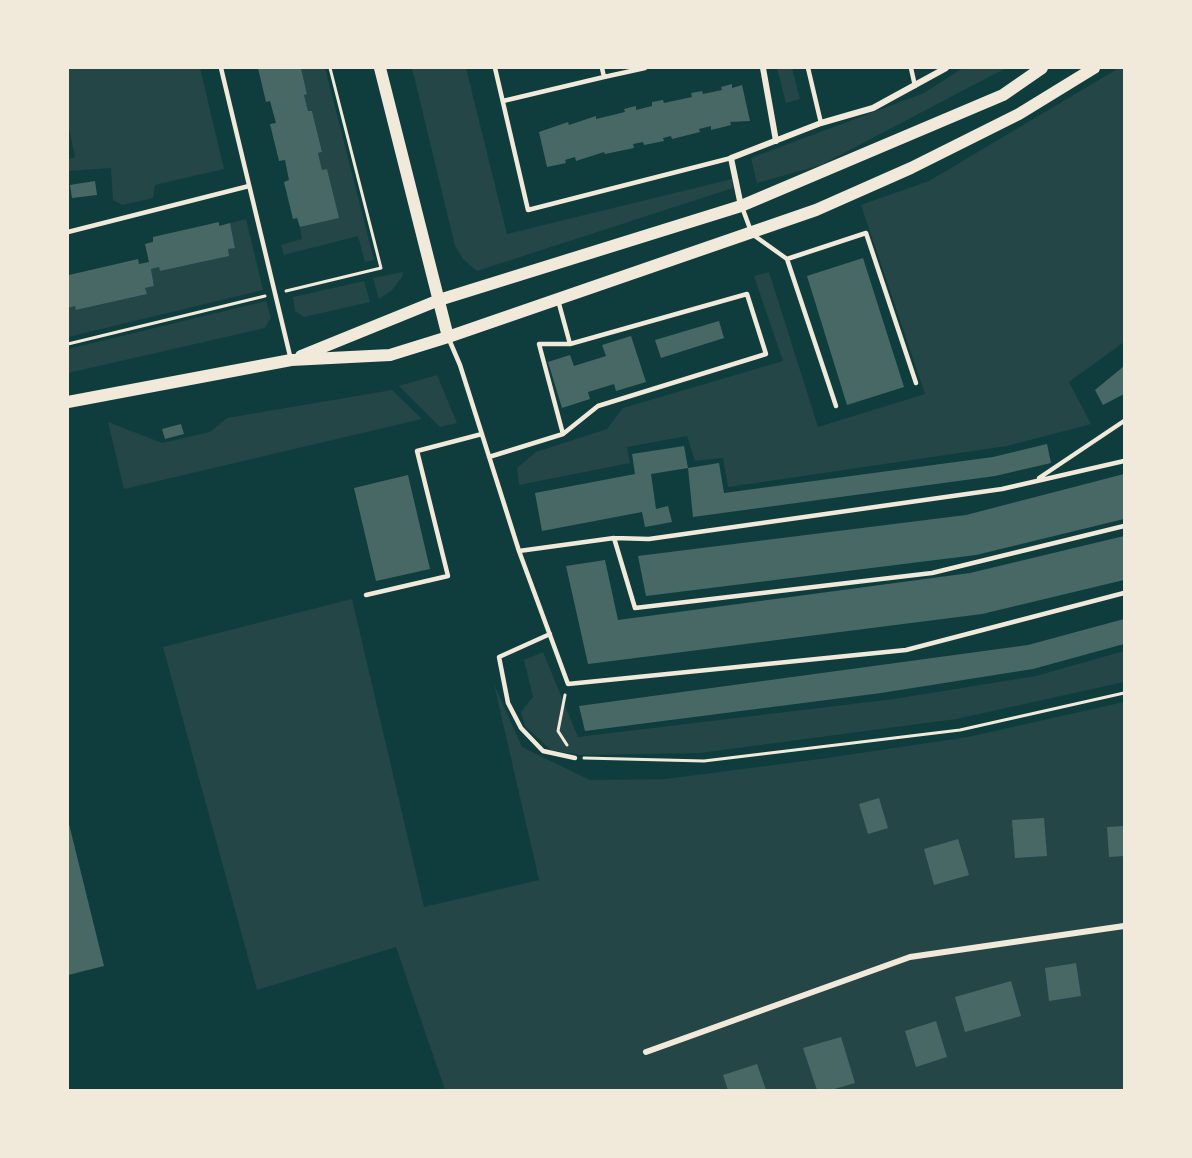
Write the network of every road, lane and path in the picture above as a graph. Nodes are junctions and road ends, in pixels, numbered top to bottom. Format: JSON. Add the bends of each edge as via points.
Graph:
{"nodes":[{"id":1,"x":221,"y":68,"type":"edge"},
{"id":2,"x":330,"y":68,"type":"edge"},
{"id":3,"x":380,"y":68,"type":"edge"},
{"id":4,"x":495,"y":68,"type":"edge"},
{"id":5,"x":602,"y":68,"type":"edge"},
{"id":6,"x":645,"y":68,"type":"edge"},
{"id":7,"x":763,"y":68,"type":"edge"},
{"id":8,"x":808,"y":68,"type":"edge"},
{"id":9,"x":911,"y":68,"type":"edge"},
{"id":10,"x":946,"y":68,"type":"edge"},
{"id":11,"x":1042,"y":68,"type":"edge"},
{"id":12,"x":1094,"y":68,"type":"edge"},
{"id":13,"x":604,"y":77,"type":"junction"},
{"id":14,"x":915,"y":86,"type":"junction"},
{"id":15,"x":503,"y":101,"type":"junction"},
{"id":16,"x":821,"y":123,"type":"junction"},
{"id":17,"x":776,"y":141,"type":"junction"},
{"id":18,"x":730,"y":158,"type":"junction"},
{"id":19,"x":249,"y":186,"type":"junction"},
{"id":20,"x":741,"y":206,"type":"junction"},
{"id":21,"x":68,"y":232,"type":"edge"},
{"id":22,"x":752,"y":234,"type":"junction"},
{"id":23,"x":787,"y":259,"type":"junction"},
{"id":24,"x":275,"y":294,"type":"junction"},
{"id":25,"x":558,"y":299,"type":"junction"},
{"id":26,"x":439,"y":300,"type":"junction"},
{"id":27,"x":448,"y":337,"type":"junction"},
{"id":28,"x":68,"y":344,"type":"edge"},
{"id":29,"x":570,"y":344,"type":"junction"},
{"id":30,"x":291,"y":360,"type":"junction"},
{"id":31,"x":916,"y":383,"type":"dead end"},
{"id":32,"x":68,"y":402,"type":"edge"},
{"id":33,"x":836,"y":406,"type":"dead end"},
{"id":34,"x":1125,"y":422,"type":"edge"},
{"id":35,"x":482,"y":434,"type":"junction"},
{"id":36,"x":563,"y":434,"type":"junction"},
{"id":37,"x":489,"y":457,"type":"junction"},
{"id":38,"x":1125,"y":461,"type":"edge"},
{"id":39,"x":1035,"y":480,"type":"junction"},
{"id":40,"x":1125,"y":526,"type":"edge"},
{"id":41,"x":614,"y":538,"type":"junction"},
{"id":42,"x":519,"y":552,"type":"junction"},
{"id":43,"x":1125,"y":593,"type":"edge"},
{"id":44,"x":366,"y":595,"type":"dead end"},
{"id":45,"x":550,"y":634,"type":"junction"},
{"id":46,"x":568,"y":684,"type":"junction"},
{"id":47,"x":1125,"y":693,"type":"edge"},
{"id":48,"x":575,"y":758,"type":"junction"},
{"id":49,"x":1125,"y":926,"type":"edge"},
{"id":50,"x":646,"y":1052,"type":"dead end"}],
"edges":[{"from":1,"to":19,"type":"lane"},
{"from":2,"to":24,"type":"path","via":[[381,268]]},
{"from":3,"to":26,"type":"main road"},
{"from":4,"to":15,"type":"lane"},
{"from":5,"to":13,"type":"lane"},
{"from":6,"to":13,"type":"lane"},
{"from":7,"to":17,"type":"street"},
{"from":8,"to":16,"type":"lane"},
{"from":9,"to":14,"type":"lane"},
{"from":10,"to":14,"type":"street"},
{"from":11,"to":20,"type":"main road","via":[[1002,95]]},
{"from":12,"to":22,"type":"main road","via":[[1019,114],[911,168]]},
{"from":13,"to":15,"type":"lane"},
{"from":14,"to":16,"type":"street","via":[[873,108]]},
{"from":15,"to":18,"type":"lane","via":[[528,210]]},
{"from":16,"to":17,"type":"street"},
{"from":17,"to":18,"type":"street"},
{"from":18,"to":20,"type":"street"},
{"from":19,"to":21,"type":"lane"},
{"from":19,"to":24,"type":"lane"},
{"from":20,"to":22,"type":"lane"},
{"from":20,"to":26,"type":"main road"},
{"from":22,"to":23,"type":"lane"},
{"from":22,"to":25,"type":"main road"},
{"from":23,"to":31,"type":"lane","via":[[866,233]]},
{"from":23,"to":33,"type":"lane"},
{"from":24,"to":28,"type":"path"},
{"from":24,"to":30,"type":"lane"},
{"from":25,"to":27,"type":"main road"},
{"from":25,"to":29,"type":"lane"},
{"from":26,"to":27,"type":"main road"},
{"from":26,"to":30,"type":"main road"},
{"from":27,"to":30,"type":"main road","via":[[390,355]]},
{"from":27,"to":35,"type":"lane"},
{"from":29,"to":36,"type":"lane","via":[[539,344]]},
{"from":29,"to":36,"type":"lane","via":[[747,294],[766,354],[598,406]]},
{"from":30,"to":32,"type":"main road"},
{"from":34,"to":39,"type":"lane"},
{"from":35,"to":37,"type":"lane"},
{"from":35,"to":44,"type":"lane","via":[[417,452],[448,576]]},
{"from":36,"to":37,"type":"lane"},
{"from":37,"to":42,"type":"lane"},
{"from":38,"to":39,"type":"lane"},
{"from":39,"to":41,"type":"lane","via":[[1002,489],[649,539]]},
{"from":40,"to":41,"type":"lane","via":[[932,573],[635,608]]},
{"from":41,"to":42,"type":"lane"},
{"from":42,"to":45,"type":"lane"},
{"from":43,"to":46,"type":"lane","via":[[906,650]]},
{"from":45,"to":46,"type":"lane"},
{"from":45,"to":48,"type":"lane","via":[[499,657],[508,703],[521,728],[543,751]]},
{"from":46,"to":48,"type":"path","via":[[558,731]]},
{"from":47,"to":48,"type":"path","via":[[960,730],[704,761]]},
{"from":49,"to":50,"type":"street","via":[[910,957]]}]}
